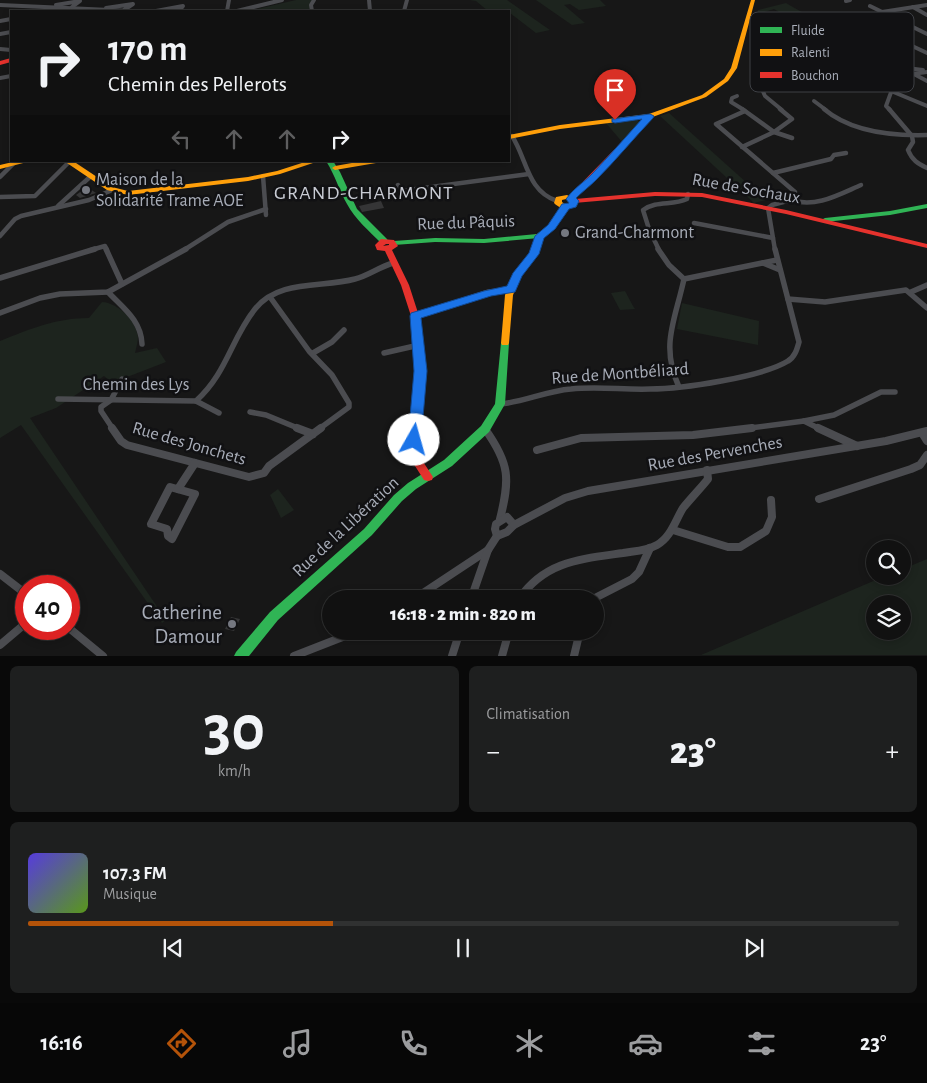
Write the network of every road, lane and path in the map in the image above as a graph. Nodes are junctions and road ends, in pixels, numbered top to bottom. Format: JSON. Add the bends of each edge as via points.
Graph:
{"nodes":[{"id":1,"x":228,"y":0,"type":"edge"},
{"id":2,"x":282,"y":0,"type":"edge"},
{"id":3,"x":753,"y":0,"type":"edge"},
{"id":4,"x":927,"y":5,"type":"edge"},
{"id":5,"x":0,"y":6,"type":"edge"},
{"id":6,"x":870,"y":6,"type":"dead end"},
{"id":7,"x":71,"y":8,"type":"junction"},
{"id":8,"x":913,"y":8,"type":"junction"},
{"id":9,"x":49,"y":9,"type":"edge"},
{"id":10,"x":99,"y":10,"type":"joint"},
{"id":11,"x":124,"y":10,"type":"edge"},
{"id":12,"x":161,"y":10,"type":"edge"},
{"id":13,"x":180,"y":10,"type":"edge"},
{"id":14,"x":229,"y":10,"type":"edge"},
{"id":15,"x":243,"y":10,"type":"edge"},
{"id":16,"x":882,"y":12,"type":"joint"},
{"id":17,"x":927,"y":15,"type":"edge"},
{"id":18,"x":914,"y":28,"type":"edge"},
{"id":19,"x":927,"y":34,"type":"edge"},
{"id":20,"x":914,"y":47,"type":"edge"},
{"id":21,"x":927,"y":53,"type":"edge"},
{"id":22,"x":914,"y":70,"type":"edge"},
{"id":23,"x":927,"y":72,"type":"edge"},
{"id":24,"x":914,"y":73,"type":"edge"},
{"id":25,"x":914,"y":74,"type":"edge"},
{"id":26,"x":927,"y":81,"type":"edge"},
{"id":27,"x":763,"y":92,"type":"edge"},
{"id":28,"x":891,"y":92,"type":"edge"},
{"id":29,"x":893,"y":92,"type":"edge"},
{"id":30,"x":736,"y":96,"type":"dead end"},
{"id":31,"x":814,"y":101,"type":"dead end"},
{"id":32,"x":927,"y":106,"type":"edge"},
{"id":33,"x":745,"y":111,"type":"junction"},
{"id":34,"x":650,"y":116,"type":"junction"},
{"id":35,"x":774,"y":132,"type":"junction"},
{"id":36,"x":927,"y":135,"type":"edge"},
{"id":37,"x":912,"y":136,"type":"junction"},
{"id":38,"x":510,"y":137,"type":"edge"},
{"id":39,"x":792,"y":138,"type":"dead end"},
{"id":40,"x":742,"y":147,"type":"junction"},
{"id":41,"x":846,"y":153,"type":"dead end"},
{"id":42,"x":23,"y":162,"type":"edge"},
{"id":43,"x":68,"y":162,"type":"edge"},
{"id":44,"x":312,"y":162,"type":"edge"},
{"id":45,"x":365,"y":162,"type":"edge"},
{"id":46,"x":332,"y":165,"type":"edge"},
{"id":47,"x":3,"y":168,"type":"edge"},
{"id":48,"x":927,"y":168,"type":"edge"},
{"id":49,"x":773,"y":173,"type":"junction"},
{"id":50,"x":529,"y":174,"type":"junction"},
{"id":51,"x":90,"y":176,"type":"junction"},
{"id":52,"x":263,"y":176,"type":"junction"},
{"id":53,"x":0,"y":177,"type":"edge"},
{"id":54,"x":398,"y":185,"type":"dead end"},
{"id":55,"x":861,"y":185,"type":"dead end"},
{"id":56,"x":110,"y":191,"type":"junction"},
{"id":57,"x":688,"y":194,"type":"junction"},
{"id":58,"x":0,"y":197,"type":"edge"},
{"id":59,"x":573,"y":200,"type":"junction"},
{"id":60,"x":791,"y":200,"type":"junction"},
{"id":61,"x":561,"y":204,"type":"junction"},
{"id":62,"x":57,"y":207,"type":"junction"},
{"id":63,"x":768,"y":208,"type":"junction"},
{"id":64,"x":926,"y":208,"type":"edge"},
{"id":65,"x":266,"y":209,"type":"junction"},
{"id":66,"x":266,"y":215,"type":"dead end"},
{"id":67,"x":823,"y":221,"type":"junction"},
{"id":68,"x":694,"y":223,"type":"dead end"},
{"id":69,"x":0,"y":236,"type":"edge"},
{"id":70,"x":540,"y":236,"type":"junction"},
{"id":71,"x":773,"y":238,"type":"junction"},
{"id":72,"x":388,"y":245,"type":"junction"},
{"id":73,"x":927,"y":246,"type":"edge"},
{"id":74,"x":777,"y":260,"type":"junction"},
{"id":75,"x":394,"y":263,"type":"junction"},
{"id":76,"x":761,"y":263,"type":"junction"},
{"id":77,"x":780,"y":270,"type":"junction"},
{"id":78,"x":0,"y":278,"type":"edge"},
{"id":79,"x":684,"y":279,"type":"junction"},
{"id":80,"x":122,"y":284,"type":"junction"},
{"id":81,"x":927,"y":285,"type":"edge"},
{"id":82,"x":511,"y":290,"type":"junction"},
{"id":83,"x":108,"y":292,"type":"junction"},
{"id":84,"x":911,"y":292,"type":"junction"},
{"id":85,"x":270,"y":297,"type":"junction"},
{"id":86,"x":788,"y":299,"type":"junction"},
{"id":87,"x":927,"y":308,"type":"edge"},
{"id":88,"x":0,"y":313,"type":"edge"},
{"id":89,"x":415,"y":316,"type":"junction"},
{"id":90,"x":344,"y":330,"type":"dead end"},
{"id":91,"x":142,"y":344,"type":"dead end"},
{"id":92,"x":419,"y":345,"type":"junction"},
{"id":93,"x":384,"y":352,"type":"dead end"},
{"id":94,"x":314,"y":353,"type":"junction"},
{"id":95,"x":122,"y":379,"type":"dead end"},
{"id":96,"x":679,"y":387,"type":"junction"},
{"id":97,"x":896,"y":392,"type":"dead end"},
{"id":98,"x":58,"y":399,"type":"dead end"},
{"id":99,"x":110,"y":400,"type":"junction"},
{"id":100,"x":196,"y":401,"type":"junction"},
{"id":101,"x":500,"y":404,"type":"junction"},
{"id":102,"x":250,"y":412,"type":"dead end"},
{"id":103,"x":219,"y":413,"type":"dead end"},
{"id":104,"x":804,"y":421,"type":"junction"},
{"id":105,"x":485,"y":429,"type":"junction"},
{"id":106,"x":925,"y":432,"type":"edge"},
{"id":107,"x":312,"y":434,"type":"junction"},
{"id":108,"x":927,"y":441,"type":"edge"},
{"id":109,"x":857,"y":446,"type":"junction"},
{"id":110,"x":538,"y":450,"type":"dead end"},
{"id":111,"x":927,"y":455,"type":"edge"},
{"id":112,"x":196,"y":462,"type":"junction"},
{"id":113,"x":707,"y":470,"type":"junction"},
{"id":114,"x":428,"y":477,"type":"junction"},
{"id":115,"x":178,"y":489,"type":"junction"},
{"id":116,"x":819,"y":499,"type":"dead end"},
{"id":117,"x":772,"y":500,"type":"dead end"},
{"id":118,"x":500,"y":518,"type":"junction"},
{"id":119,"x":514,"y":525,"type":"junction"},
{"id":120,"x":673,"y":530,"type":"junction"},
{"id":121,"x":497,"y":536,"type":"junction"},
{"id":122,"x":650,"y":548,"type":"junction"},
{"id":123,"x":488,"y":550,"type":"junction"},
{"id":124,"x":0,"y":574,"type":"edge"},
{"id":125,"x":15,"y":586,"type":"edge"},
{"id":126,"x":428,"y":590,"type":"edge"},
{"id":127,"x":474,"y":590,"type":"edge"},
{"id":128,"x":524,"y":590,"type":"edge"},
{"id":129,"x":604,"y":593,"type":"edge"},
{"id":130,"x":15,"y":632,"type":"edge"},
{"id":131,"x":80,"y":637,"type":"edge"},
{"id":132,"x":335,"y":640,"type":"edge"},
{"id":133,"x":457,"y":640,"type":"edge"},
{"id":134,"x":506,"y":640,"type":"edge"},
{"id":135,"x":578,"y":640,"type":"edge"},
{"id":136,"x":0,"y":645,"type":"edge"},
{"id":137,"x":103,"y":656,"type":"edge"},
{"id":138,"x":240,"y":656,"type":"edge"},
{"id":139,"x":294,"y":656,"type":"edge"},
{"id":140,"x":452,"y":656,"type":"edge"},
{"id":141,"x":502,"y":656,"type":"edge"},
{"id":142,"x":574,"y":656,"type":"edge"}],
"edges":[{"from":1,"to":14,"type":"street"},
{"from":2,"to":15,"type":"street"},
{"from":3,"to":34,"type":"street","via":[[735,64],[726,80],[704,96]]},
{"from":4,"to":8,"type":"street"},
{"from":5,"to":9,"type":"street"},
{"from":6,"to":16,"type":"street"},
{"from":7,"to":9,"type":"street"},
{"from":7,"to":9,"type":"street","via":[[80,1]]},
{"from":7,"to":10,"type":"street"},
{"from":8,"to":16,"type":"street"},
{"from":8,"to":17,"type":"street"},
{"from":10,"to":11,"type":"street","via":[[133,4]]},
{"from":12,"to":13,"type":"street","via":[[183,6]]},
{"from":18,"to":19,"type":"street"},
{"from":20,"to":21,"type":"street"},
{"from":22,"to":23,"type":"street"},
{"from":23,"to":24,"type":"street"},
{"from":25,"to":26,"type":"street"},
{"from":27,"to":35,"type":"street","via":[[792,117]]},
{"from":28,"to":37,"type":"street","via":[[886,106]]},
{"from":29,"to":32,"type":"street"},
{"from":30,"to":33,"type":"street","via":[[731,102]]},
{"from":31,"to":37,"type":"street","via":[[840,120]]},
{"from":33,"to":35,"type":"street"},
{"from":33,"to":40,"type":"street","via":[[716,124]]},
{"from":34,"to":38,"type":"street"},
{"from":34,"to":59,"type":"street"},
{"from":35,"to":39,"type":"street"},
{"from":35,"to":40,"type":"street"},
{"from":36,"to":37,"type":"street"},
{"from":37,"to":48,"type":"street","via":[[913,142],[908,150],[910,157]]},
{"from":38,"to":50,"type":"street","via":[[516,142]]},
{"from":40,"to":49,"type":"street"},
{"from":41,"to":49,"type":"street","via":[[834,155],[831,160]]},
{"from":42,"to":47,"type":"street"},
{"from":43,"to":51,"type":"street"},
{"from":43,"to":58,"type":"street","via":[[35,196]]},
{"from":44,"to":52,"type":"street"},
{"from":45,"to":46,"type":"street"},
{"from":46,"to":72,"type":"street","via":[[350,205]]},
{"from":47,"to":53,"type":"street"},
{"from":49,"to":60,"type":"street","via":[[795,192]]},
{"from":50,"to":54,"type":"street","via":[[401,191]]},
{"from":50,"to":61,"type":"street","via":[[545,197]]},
{"from":51,"to":56,"type":"street"},
{"from":51,"to":62,"type":"street"},
{"from":52,"to":56,"type":"street","via":[[140,192]]},
{"from":52,"to":65,"type":"street"},
{"from":55,"to":60,"type":"street","via":[[817,202],[802,204]]},
{"from":56,"to":62,"type":"street"},
{"from":57,"to":59,"type":"street","name":"Rue de Sochaux"},
{"from":57,"to":63,"type":"street","name":"Rue de Sochaux"},
{"from":57,"to":79,"type":"street","via":[[682,202],[654,203],[643,210],[660,253]]},
{"from":59,"to":61,"type":"street","via":[[573,205]]},
{"from":60,"to":63,"type":"street"},
{"from":61,"to":70,"type":"street","via":[[552,227]]},
{"from":62,"to":69,"type":"street","via":[[15,219]]},
{"from":63,"to":67,"type":"street","name":"Rue de Sochaux"},
{"from":63,"to":71,"type":"street"},
{"from":64,"to":67,"type":"street"},
{"from":65,"to":66,"type":"street"},
{"from":65,"to":80,"type":"street","via":[[228,222],[174,257]]},
{"from":67,"to":73,"type":"street","name":"Rue de Sochaux"},
{"from":68,"to":71,"type":"street"},
{"from":70,"to":72,"type":"street","name":"Rue du Pâquis"},
{"from":70,"to":82,"type":"street","name":"Rue de la Libération","via":[[534,254],[517,275]]},
{"from":71,"to":74,"type":"street"},
{"from":72,"to":75,"type":"street"},
{"from":74,"to":76,"type":"street"},
{"from":74,"to":77,"type":"street"},
{"from":75,"to":85,"type":"street","name":"Chemin des Lys","via":[[352,280],[299,286]]},
{"from":75,"to":89,"type":"street"},
{"from":76,"to":77,"type":"street"},
{"from":76,"to":79,"type":"street"},
{"from":77,"to":86,"type":"street"},
{"from":78,"to":80,"type":"street","via":[[104,246]]},
{"from":79,"to":96,"type":"street","via":[[669,358]]},
{"from":80,"to":83,"type":"street"},
{"from":81,"to":84,"type":"street"},
{"from":82,"to":89,"type":"street","via":[[495,291]]},
{"from":82,"to":101,"type":"street","name":"Rue de la Libération"},
{"from":83,"to":88,"type":"street","via":[[60,294]]},
{"from":83,"to":91,"type":"street","via":[[137,324]]},
{"from":84,"to":86,"type":"street","via":[[906,290],[825,302]]},
{"from":84,"to":87,"type":"street"},
{"from":85,"to":94,"type":"street","name":"Rue des Jonchets","via":[[309,351]]},
{"from":85,"to":100,"type":"street","name":"Chemin des Lys","via":[[255,309],[226,363]]},
{"from":86,"to":96,"type":"street","name":"Rue de Montbéliard","via":[[799,342],[790,360],[781,365]]},
{"from":89,"to":92,"type":"street"},
{"from":90,"to":94,"type":"street"},
{"from":92,"to":93,"type":"street"},
{"from":92,"to":114,"type":"street","via":[[413,455]]},
{"from":94,"to":107,"type":"street","name":"Rue des Jonchets","via":[[349,407]]},
{"from":95,"to":99,"type":"street"},
{"from":96,"to":101,"type":"street","name":"Rue de Montbéliard","via":[[567,388]]},
{"from":97,"to":104,"type":"street","via":[[881,392],[834,415]]},
{"from":98,"to":99,"type":"street","name":"Chemin des Lys"},
{"from":99,"to":100,"type":"street","name":"Chemin des Lys"},
{"from":99,"to":112,"type":"street","name":"Rue des Jonchets","via":[[100,410],[121,441]]},
{"from":100,"to":103,"type":"street"},
{"from":101,"to":105,"type":"street","name":"Rue de la Libération"},
{"from":102,"to":107,"type":"street","via":[[266,415]]},
{"from":104,"to":109,"type":"street"},
{"from":104,"to":110,"type":"street","via":[[693,435],[581,438]]},
{"from":105,"to":114,"type":"street","name":"Rue de la Libération"},
{"from":105,"to":118,"type":"street","via":[[493,440],[507,476]]},
{"from":106,"to":108,"type":"street"},
{"from":106,"to":109,"type":"street","name":"Rue des Pervenches"},
{"from":107,"to":112,"type":"street","name":"Rue des Jonchets","via":[[264,473],[249,477]]},
{"from":109,"to":113,"type":"street","name":"Rue des Pervenches"},
{"from":111,"to":116,"type":"street","via":[[912,469]]},
{"from":112,"to":115,"type":"street"},
{"from":113,"to":119,"type":"street","name":"Rue des Pervenches","via":[[588,491],[565,498]]},
{"from":113,"to":120,"type":"street","via":[[708,479],[679,515]]},
{"from":114,"to":138,"type":"street","name":"Rue de la Libération","via":[[398,498],[368,532],[274,616]]},
{"from":115,"to":115,"type":"street","via":[[195,494],[172,539],[167,529],[151,524],[170,487]]},
{"from":117,"to":120,"type":"street","via":[[772,517],[766,531],[740,547],[728,547]]},
{"from":118,"to":119,"type":"street","via":[[507,517]]},
{"from":118,"to":121,"type":"street","via":[[495,525]]},
{"from":119,"to":121,"type":"street","via":[[512,530]]},
{"from":120,"to":122,"type":"street"},
{"from":121,"to":123,"type":"street"},
{"from":122,"to":128,"type":"street","via":[[562,564],[534,579]]},
{"from":122,"to":129,"type":"street","via":[[639,572],[632,579]]},
{"from":123,"to":126,"type":"street"},
{"from":123,"to":127,"type":"street"},
{"from":124,"to":125,"type":"street"},
{"from":130,"to":136,"type":"street"},
{"from":131,"to":137,"type":"street"},
{"from":132,"to":139,"type":"street"},
{"from":133,"to":140,"type":"street"},
{"from":134,"to":141,"type":"street"},
{"from":135,"to":142,"type":"street"}]}
